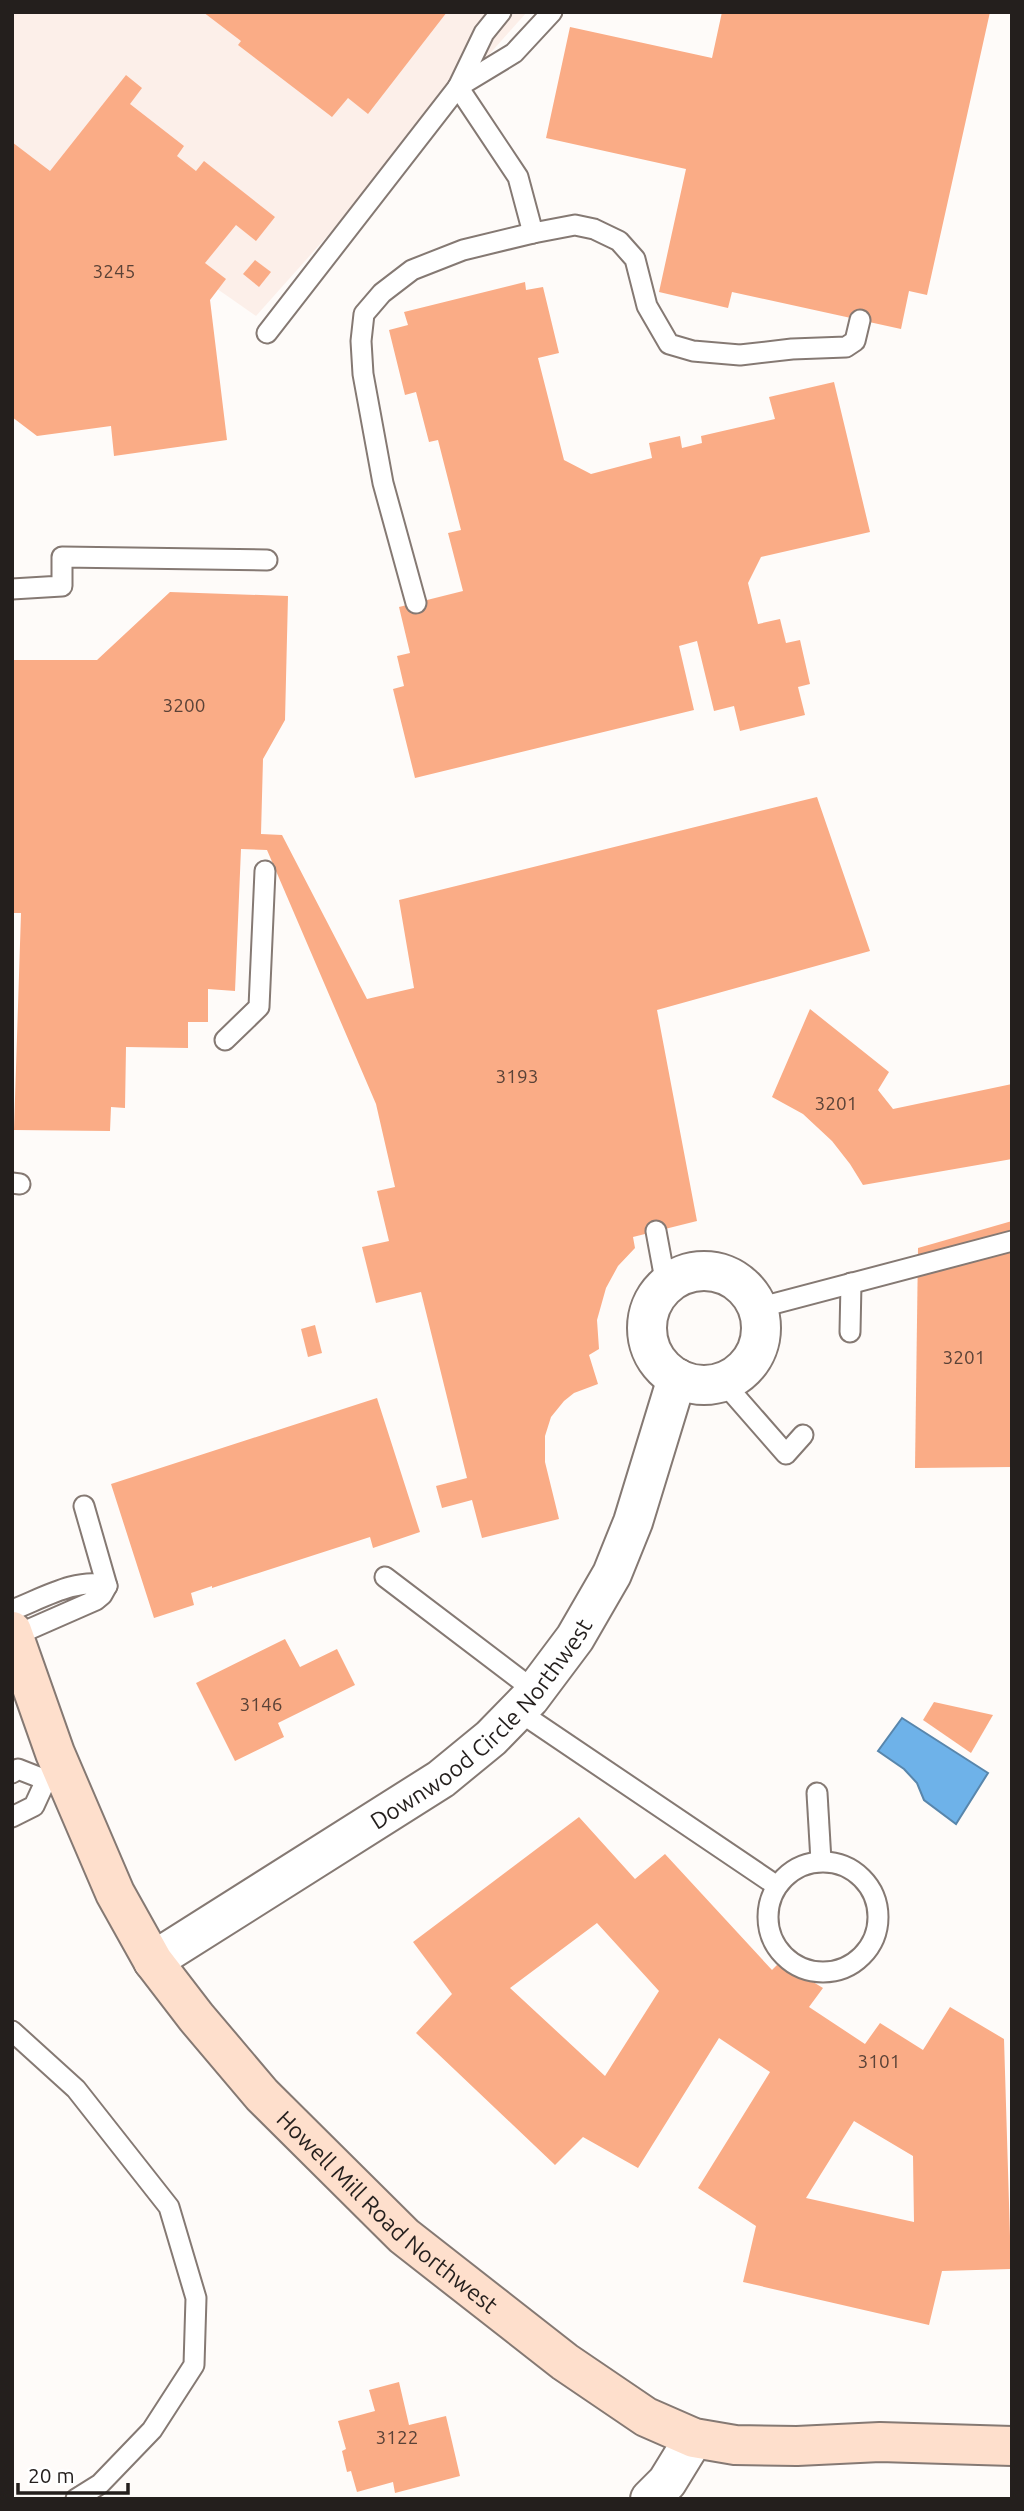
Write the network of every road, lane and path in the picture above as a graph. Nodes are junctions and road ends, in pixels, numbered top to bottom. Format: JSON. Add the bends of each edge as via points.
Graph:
{"nodes":[{"id":1,"x":501,"y":12,"type":"edge"},
{"id":2,"x":552,"y":12,"type":"edge"},
{"id":3,"x":458,"y":87,"type":"junction"},
{"id":4,"x":533,"y":233,"type":"junction"},
{"id":5,"x":860,"y":320,"type":"dead end"},
{"id":6,"x":267,"y":333,"type":"dead end"},
{"id":7,"x":267,"y":561,"type":"dead end"},
{"id":8,"x":12,"y":589,"type":"edge"},
{"id":9,"x":416,"y":603,"type":"dead end"},
{"id":10,"x":265,"y":871,"type":"dead end"},
{"id":11,"x":225,"y":1041,"type":"dead end"},
{"id":12,"x":656,"y":1231,"type":"dead end"},
{"id":13,"x":1012,"y":1241,"type":"edge"},
{"id":14,"x":851,"y":1283,"type":"junction"},
{"id":15,"x":666,"y":1285,"type":"junction"},
{"id":16,"x":758,"y":1308,"type":"junction"},
{"id":17,"x":850,"y":1332,"type":"dead end"},
{"id":18,"x":677,"y":1378,"type":"junction"},
{"id":19,"x":723,"y":1382,"type":"junction"},
{"id":20,"x":803,"y":1435,"type":"dead end"},
{"id":21,"x":84,"y":1506,"type":"dead end"},
{"id":22,"x":385,"y":1577,"type":"dead end"},
{"id":23,"x":13,"y":1626,"type":"edge"},
{"id":24,"x":527,"y":1701,"type":"junction"},
{"id":25,"x":12,"y":1773,"type":"edge"},
{"id":26,"x":54,"y":1776,"type":"junction"},
{"id":27,"x":817,"y":1793,"type":"dead end"},
{"id":28,"x":12,"y":1817,"type":"edge"},
{"id":29,"x":821,"y":1861,"type":"junction"},
{"id":30,"x":777,"y":1886,"type":"junction"},
{"id":31,"x":153,"y":1961,"type":"junction"},
{"id":32,"x":12,"y":2031,"type":"edge"},
{"id":33,"x":694,"y":2438,"type":"junction"},
{"id":34,"x":1012,"y":2446,"type":"edge"},
{"id":35,"x":76,"y":2499,"type":"edge"},
{"id":36,"x":650,"y":2499,"type":"edge"}],
"edges":[{"from":1,"to":3,"type":"lane","via":[[484,33]]},
{"from":2,"to":3,"type":"lane","via":[[514,53]]},
{"from":3,"to":4,"type":"lane","via":[[518,177]]},
{"from":3,"to":6,"type":"lane"},
{"from":4,"to":5,"type":"lane","via":[[575,225],[619,241],[635,259],[647,306],[669,344],[693,351],[740,355],[846,347],[855,341]]},
{"from":4,"to":9,"type":"lane","via":[[463,250],[412,270],[364,314],[365,387],[383,483]]},
{"from":7,"to":8,"type":"lane","via":[[62,557],[62,586]]},
{"from":10,"to":11,"type":"lane","via":[[259,1007]]},
{"from":12,"to":15,"type":"lane"},
{"from":13,"to":14,"type":"lane"},
{"from":14,"to":16,"type":"lane"},
{"from":14,"to":17,"type":"lane"},
{"from":15,"to":16,"type":"street","via":[[682,1275],[718,1273],[735,1279]]},
{"from":15,"to":18,"type":"street","via":[[648,1315],[647,1334],[662,1367]]},
{"from":16,"to":19,"type":"street","via":[[760,1344],[752,1360]]},
{"from":18,"to":19,"type":"street","via":[[692,1384]]},
{"from":18,"to":24,"type":"street","name":"Downwood Circle Northwest","via":[[633,1522],[612,1574],[575,1638]]},
{"from":19,"to":20,"type":"lane","via":[[786,1454]]},
{"from":21,"to":23,"type":"lane","via":[[107,1586],[103,1595]]},
{"from":22,"to":24,"type":"lane"},
{"from":23,"to":26,"type":"main road","name":"Howell Mill Road Northwest"},
{"from":24,"to":30,"type":"lane"},
{"from":24,"to":31,"type":"street","name":"Downwood Circle Northwest","via":[[441,1779]]},
{"from":25,"to":26,"type":"lane","via":[[18,1769]]},
{"from":26,"to":28,"type":"lane","via":[[34,1806]]},
{"from":26,"to":31,"type":"main road","name":"Howell Mill Road Northwest"},
{"from":27,"to":29,"type":"lane"},
{"from":29,"to":30,"type":"lane","via":[[796,1869]]},
{"from":29,"to":30,"type":"lane","via":[[854,1870],[876,1897],[877,1931],[870,1947],[851,1964],[826,1972],[809,1970],[780,1951],[767,1920]]},
{"from":31,"to":33,"type":"main road","name":"Howell Mill Road Northwest","via":[[262,2095],[404,2236],[565,2362],[646,2417]]},
{"from":32,"to":35,"type":"lane","via":[[76,2089],[169,2207],[196,2298],[194,2365],[152,2430],[100,2484]]},
{"from":33,"to":34,"type":"main road","name":"Howell Mill Road Northwest","via":[[735,2445],[880,2442]]},
{"from":33,"to":36,"type":"street","via":[[667,2482]]}]}
